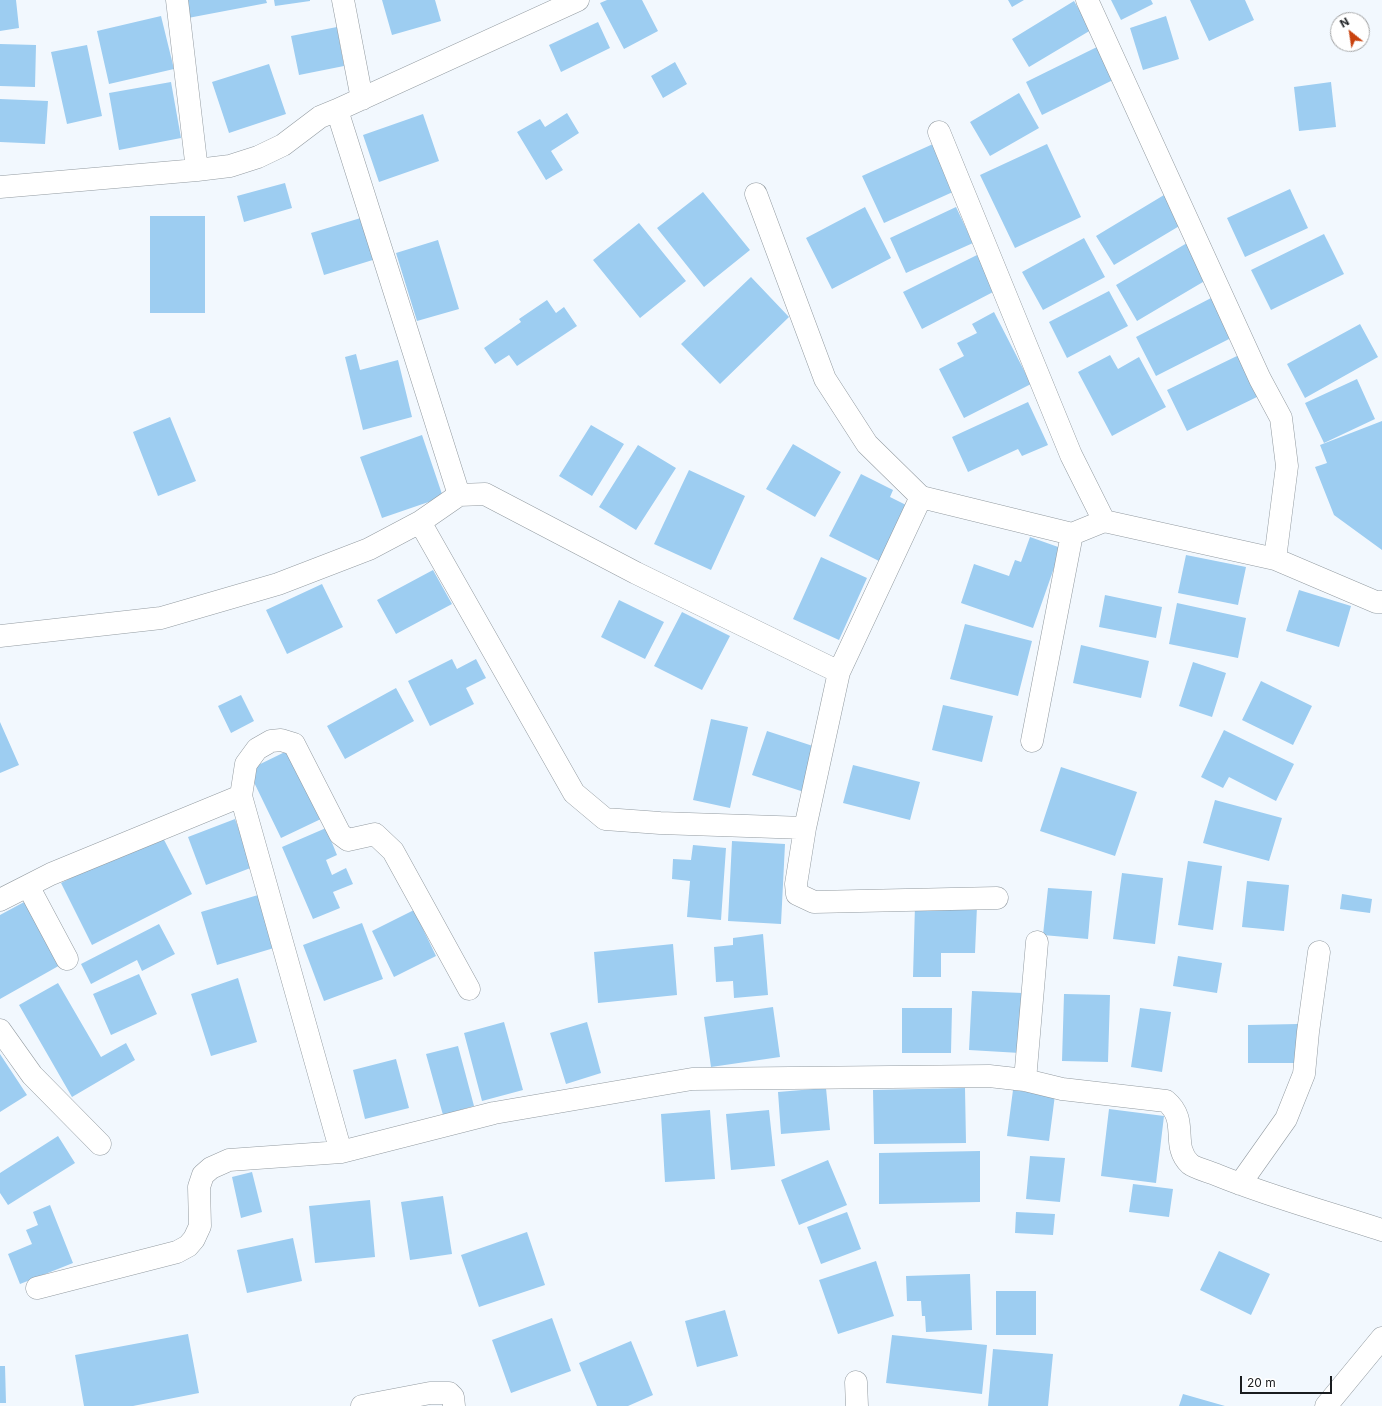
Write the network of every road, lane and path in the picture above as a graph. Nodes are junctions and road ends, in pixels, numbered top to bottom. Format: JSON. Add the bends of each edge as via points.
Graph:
{"nodes":[{"id":1,"x":177,"y":0,"type":"edge"},
{"id":2,"x":343,"y":0,"type":"edge"},
{"id":3,"x":578,"y":0,"type":"edge"},
{"id":4,"x":1087,"y":0,"type":"edge"},
{"id":5,"x":362,"y":99,"type":"junction"},
{"id":6,"x":337,"y":110,"type":"junction"},
{"id":7,"x":939,"y":132,"type":"dead end"},
{"id":8,"x":197,"y":170,"type":"junction"},
{"id":9,"x":0,"y":187,"type":"edge"},
{"id":10,"x":756,"y":194,"type":"dead end"},
{"id":11,"x":459,"y":495,"type":"junction"},
{"id":12,"x":920,"y":497,"type":"junction"},
{"id":13,"x":1104,"y":521,"type":"junction"},
{"id":14,"x":420,"y":522,"type":"junction"},
{"id":15,"x":1072,"y":534,"type":"junction"},
{"id":16,"x":1275,"y":559,"type":"junction"},
{"id":17,"x":1382,"y":602,"type":"edge"},
{"id":18,"x":0,"y":636,"type":"edge"},
{"id":19,"x":839,"y":672,"type":"junction"},
{"id":20,"x":1032,"y":741,"type":"dead end"},
{"id":21,"x":241,"y":796,"type":"junction"},
{"id":22,"x":805,"y":828,"type":"junction"},
{"id":23,"x":28,"y":886,"type":"junction"},
{"id":24,"x":997,"y":898,"type":"dead end"},
{"id":25,"x":0,"y":900,"type":"edge"},
{"id":26,"x":1037,"y":942,"type":"dead end"},
{"id":27,"x":1318,"y":952,"type":"dead end"},
{"id":28,"x":67,"y":959,"type":"dead end"},
{"id":29,"x":468,"y":989,"type":"dead end"},
{"id":30,"x":0,"y":1030,"type":"edge"},
{"id":31,"x":1025,"y":1080,"type":"junction"},
{"id":32,"x":100,"y":1144,"type":"dead end"},
{"id":33,"x":341,"y":1152,"type":"junction"},
{"id":34,"x":1240,"y":1184,"type":"junction"},
{"id":35,"x":1382,"y":1230,"type":"edge"},
{"id":36,"x":37,"y":1288,"type":"dead end"},
{"id":37,"x":1382,"y":1338,"type":"edge"},
{"id":38,"x":856,"y":1382,"type":"dead end"},
{"id":39,"x":362,"y":1406,"type":"edge"},
{"id":40,"x":454,"y":1406,"type":"edge"},
{"id":41,"x":857,"y":1406,"type":"edge"},
{"id":42,"x":1326,"y":1406,"type":"edge"}],
"edges":[{"from":1,"to":8,"type":"street"},
{"from":2,"to":5,"type":"street"},
{"from":3,"to":5,"type":"street"},
{"from":4,"to":16,"type":"street","via":[[1260,379],[1281,418],[1287,466]]},
{"from":5,"to":6,"type":"street"},
{"from":6,"to":8,"type":"street","via":[[320,117],[283,145],[258,157],[230,166]]},
{"from":6,"to":11,"type":"street"},
{"from":7,"to":13,"type":"street","via":[[1071,455]]},
{"from":8,"to":9,"type":"street"},
{"from":10,"to":12,"type":"street","via":[[825,379],[867,444]]},
{"from":11,"to":14,"type":"street"},
{"from":11,"to":19,"type":"street","via":[[485,494],[636,574]]},
{"from":12,"to":15,"type":"street"},
{"from":12,"to":19,"type":"street"},
{"from":13,"to":15,"type":"street"},
{"from":13,"to":16,"type":"street"},
{"from":14,"to":18,"type":"street","via":[[369,549],[278,584],[161,618]]},
{"from":14,"to":22,"type":"street","via":[[574,792],[605,819]]},
{"from":15,"to":20,"type":"street"},
{"from":16,"to":17,"type":"street","via":[[1376,602]]},
{"from":19,"to":22,"type":"street"},
{"from":21,"to":23,"type":"street","via":[[51,874]]},
{"from":21,"to":29,"type":"street","via":[[246,764],[257,749],[276,740],[294,744],[340,834],[348,840],[375,834],[393,851]]},
{"from":21,"to":33,"type":"street"},
{"from":22,"to":24,"type":"street","via":[[796,884],[797,894],[814,902]]},
{"from":23,"to":25,"type":"street"},
{"from":23,"to":28,"type":"street"},
{"from":26,"to":31,"type":"street"},
{"from":27,"to":34,"type":"street","via":[[1304,1074],[1286,1119]]},
{"from":30,"to":32,"type":"street","via":[[32,1076]]},
{"from":31,"to":33,"type":"street","via":[[989,1076],[692,1079],[494,1113]]},
{"from":31,"to":34,"type":"street","via":[[1062,1089],[1166,1101],[1172,1106],[1178,1118],[1181,1152],[1190,1164]]},
{"from":33,"to":36,"type":"street","via":[[229,1160],[211,1168],[203,1175],[199,1187],[200,1226],[194,1240],[188,1246],[177,1252]]},
{"from":34,"to":35,"type":"street"},
{"from":37,"to":42,"type":"street"},
{"from":38,"to":41,"type":"street"},
{"from":39,"to":40,"type":"street","via":[[430,1393],[449,1393],[453,1397]]}]}
